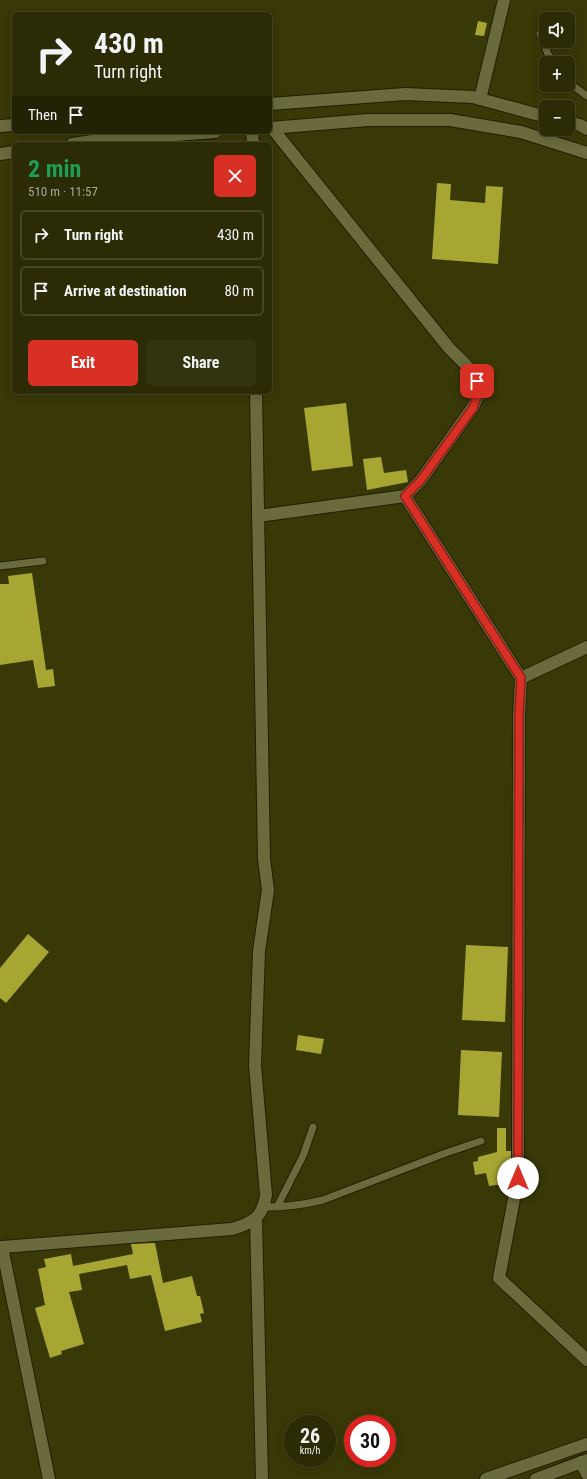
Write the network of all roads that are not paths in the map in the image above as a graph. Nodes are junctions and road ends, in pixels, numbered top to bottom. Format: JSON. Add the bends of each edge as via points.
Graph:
{"nodes":[{"id":1,"x":504,"y":0,"type":"edge"},
{"id":2,"x":575,"y":87,"type":"edge"},
{"id":3,"x":587,"y":96,"type":"edge"},
{"id":4,"x":480,"y":99,"type":"junction"},
{"id":5,"x":272,"y":104,"type":"edge"},
{"id":6,"x":539,"y":114,"type":"edge"},
{"id":7,"x":575,"y":124,"type":"edge"},
{"id":8,"x":12,"y":125,"type":"edge"},
{"id":9,"x":0,"y":126,"type":"edge"},
{"id":10,"x":272,"y":128,"type":"edge"},
{"id":11,"x":272,"y":129,"type":"edge"},
{"id":12,"x":587,"y":129,"type":"edge"},
{"id":13,"x":188,"y":134,"type":"edge"},
{"id":14,"x":86,"y":142,"type":"edge"},
{"id":15,"x":12,"y":152,"type":"edge"},
{"id":16,"x":587,"y":153,"type":"edge"},
{"id":17,"x":0,"y":154,"type":"edge"},
{"id":18,"x":256,"y":394,"type":"edge"},
{"id":19,"x":405,"y":496,"type":"junction"},
{"id":20,"x":258,"y":516,"type":"junction"},
{"id":21,"x":43,"y":561,"type":"dead end"},
{"id":22,"x":0,"y":566,"type":"edge"},
{"id":23,"x":587,"y":647,"type":"edge"},
{"id":24,"x":521,"y":678,"type":"junction"},
{"id":25,"x":313,"y":1127,"type":"dead end"},
{"id":26,"x":480,"y":1141,"type":"dead end"},
{"id":27,"x":264,"y":1207,"type":"junction"},
{"id":28,"x":277,"y":1207,"type":"junction"},
{"id":29,"x":256,"y":1219,"type":"junction"},
{"id":30,"x":1,"y":1247,"type":"edge"},
{"id":31,"x":587,"y":1360,"type":"edge"},
{"id":32,"x":587,"y":1444,"type":"edge"},
{"id":33,"x":584,"y":1461,"type":"edge"},
{"id":34,"x":587,"y":1474,"type":"edge"},
{"id":35,"x":49,"y":1479,"type":"edge"},
{"id":36,"x":262,"y":1479,"type":"edge"},
{"id":37,"x":486,"y":1479,"type":"edge"},
{"id":38,"x":536,"y":1479,"type":"edge"}],
"edges":[{"from":1,"to":4,"type":"street"},
{"from":2,"to":3,"type":"lane"},
{"from":4,"to":5,"type":"street","via":[[405,94]]},
{"from":4,"to":6,"type":"street"},
{"from":7,"to":12,"type":"street"},
{"from":8,"to":9,"type":"street"},
{"from":10,"to":16,"type":"street","via":[[368,120],[450,120],[521,132]]},
{"from":11,"to":19,"type":"street","via":[[440,336],[469,368],[477,381],[478,394],[473,408],[421,480]]},
{"from":13,"to":14,"type":"street"},
{"from":15,"to":17,"type":"street"},
{"from":18,"to":20,"type":"street"},
{"from":19,"to":20,"type":"street"},
{"from":19,"to":24,"type":"street"},
{"from":20,"to":27,"type":"street","via":[[264,859],[268,890],[259,952],[255,1065],[266,1195]]},
{"from":21,"to":22,"type":"lane"},
{"from":23,"to":24,"type":"street"},
{"from":24,"to":31,"type":"street","via":[[518,1178],[499,1278]]},
{"from":25,"to":28,"type":"lane","via":[[303,1156]]},
{"from":26,"to":28,"type":"lane","via":[[323,1200]]},
{"from":27,"to":28,"type":"lane"},
{"from":27,"to":29,"type":"street"},
{"from":29,"to":30,"type":"street","via":[[247,1225],[232,1229]]},
{"from":29,"to":36,"type":"street"},
{"from":30,"to":35,"type":"street"},
{"from":32,"to":37,"type":"street"},
{"from":33,"to":34,"type":"street"},
{"from":33,"to":38,"type":"street"}]}
